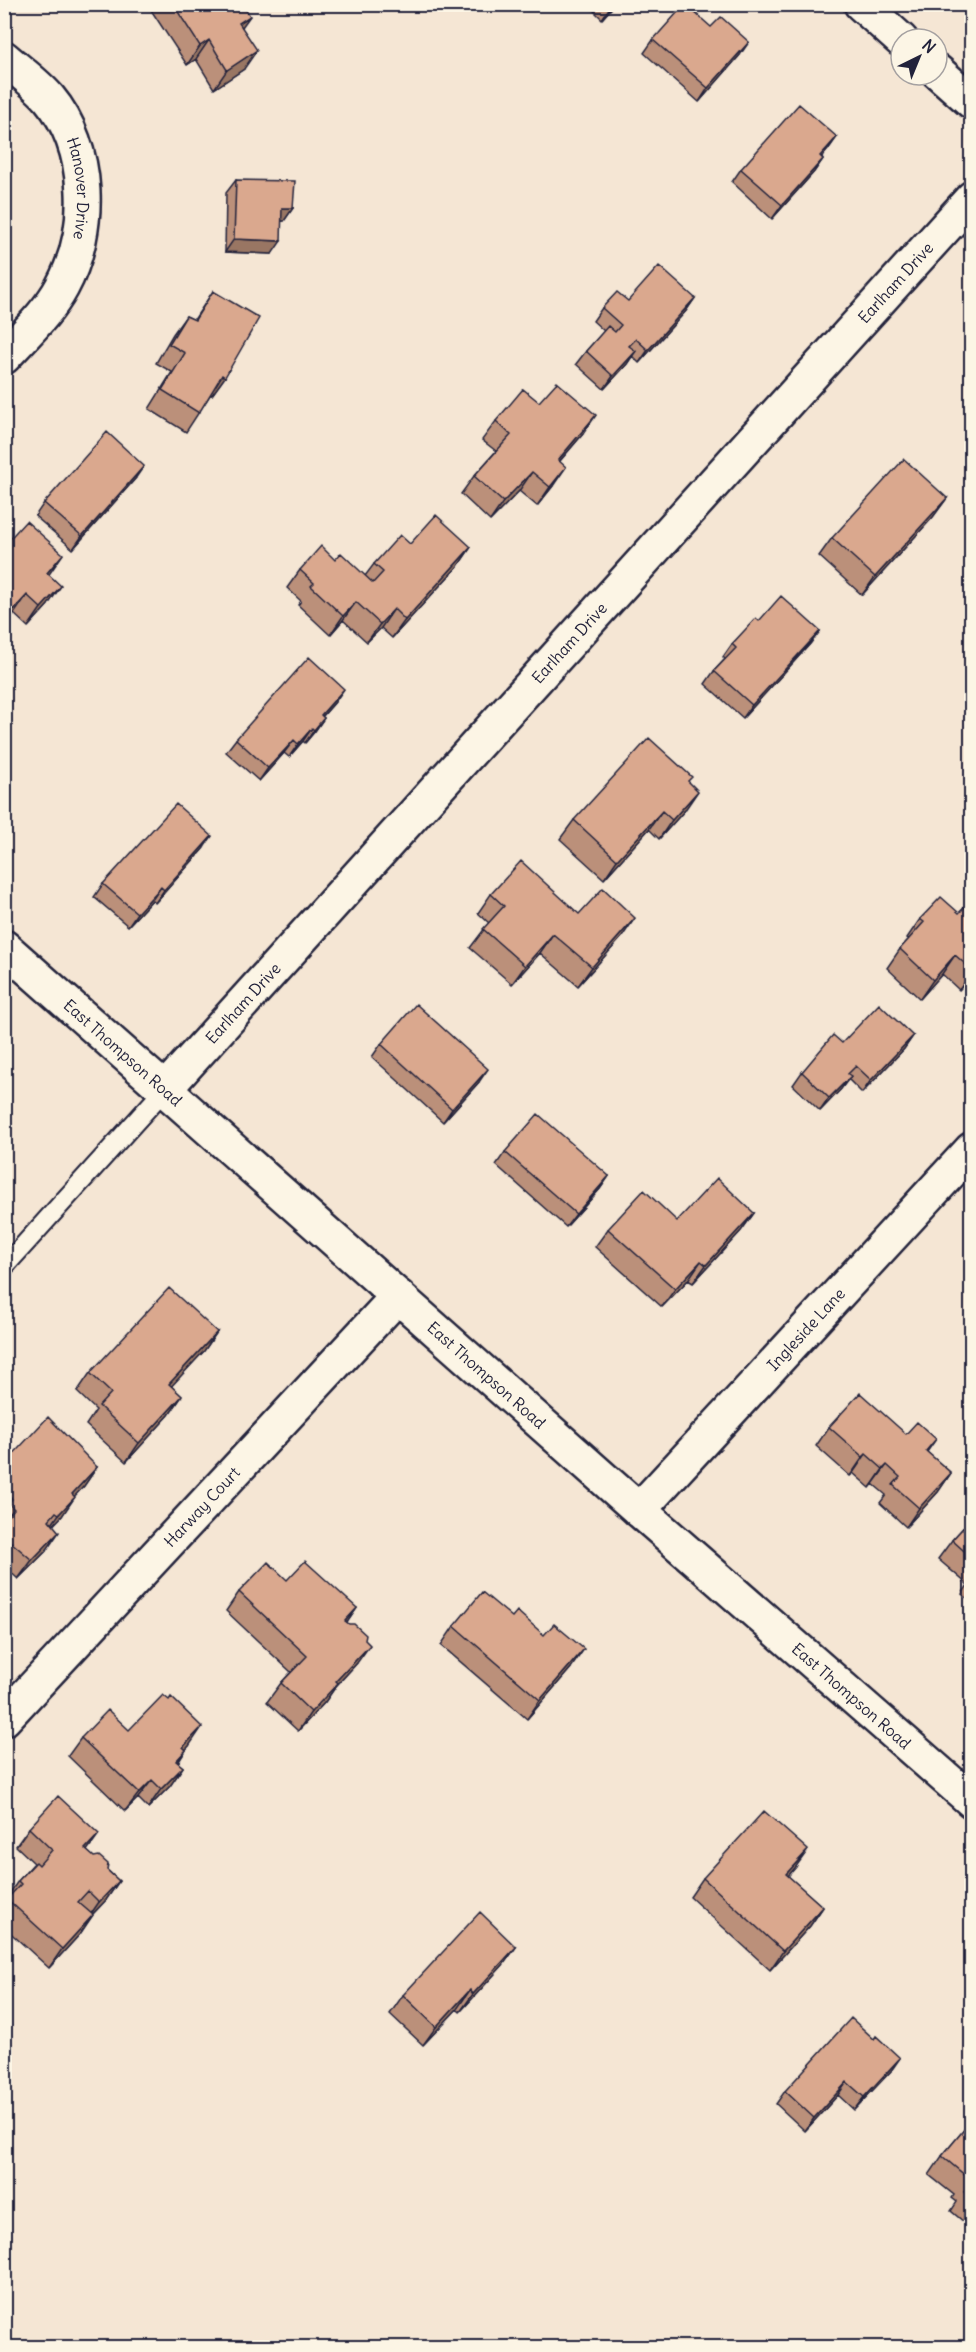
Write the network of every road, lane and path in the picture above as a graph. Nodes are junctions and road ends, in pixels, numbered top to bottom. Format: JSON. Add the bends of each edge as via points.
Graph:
{"nodes":[{"id":1,"x":861,"y":4,"type":"edge"},
{"id":2,"x":889,"y":29,"type":"edge"},
{"id":3,"x":4,"y":58,"type":"edge"},
{"id":4,"x":949,"y":82,"type":"edge"},
{"id":5,"x":972,"y":102,"type":"edge"},
{"id":6,"x":972,"y":198,"type":"edge"},
{"id":7,"x":4,"y":357,"type":"edge"},
{"id":8,"x":4,"y":946,"type":"edge"},
{"id":9,"x":165,"y":1089,"type":"junction"},
{"id":10,"x":972,"y":1149,"type":"edge"},
{"id":11,"x":4,"y":1267,"type":"edge"},
{"id":12,"x":398,"y":1296,"type":"junction"},
{"id":13,"x":639,"y":1510,"type":"junction"},
{"id":14,"x":4,"y":1719,"type":"edge"},
{"id":15,"x":972,"y":1801,"type":"edge"}],
"edges":[{"from":1,"to":2,"type":"street"},
{"from":3,"to":7,"type":"street","name":"Hanover Drive","via":[[49,97],[67,126],[82,173],[83,214],[76,257],[62,287]]},
{"from":4,"to":5,"type":"street"},
{"from":6,"to":9,"type":"street","name":"Earlham Drive"},
{"from":8,"to":9,"type":"street","name":"East Thompson Road"},
{"from":9,"to":11,"type":"lane"},
{"from":9,"to":12,"type":"street","name":"East Thompson Road"},
{"from":10,"to":13,"type":"street","name":"Ingleside Lane"},
{"from":12,"to":13,"type":"street","name":"East Thompson Road"},
{"from":12,"to":14,"type":"street","name":"Harway Court"},
{"from":13,"to":15,"type":"street","name":"East Thompson Road"}]}
